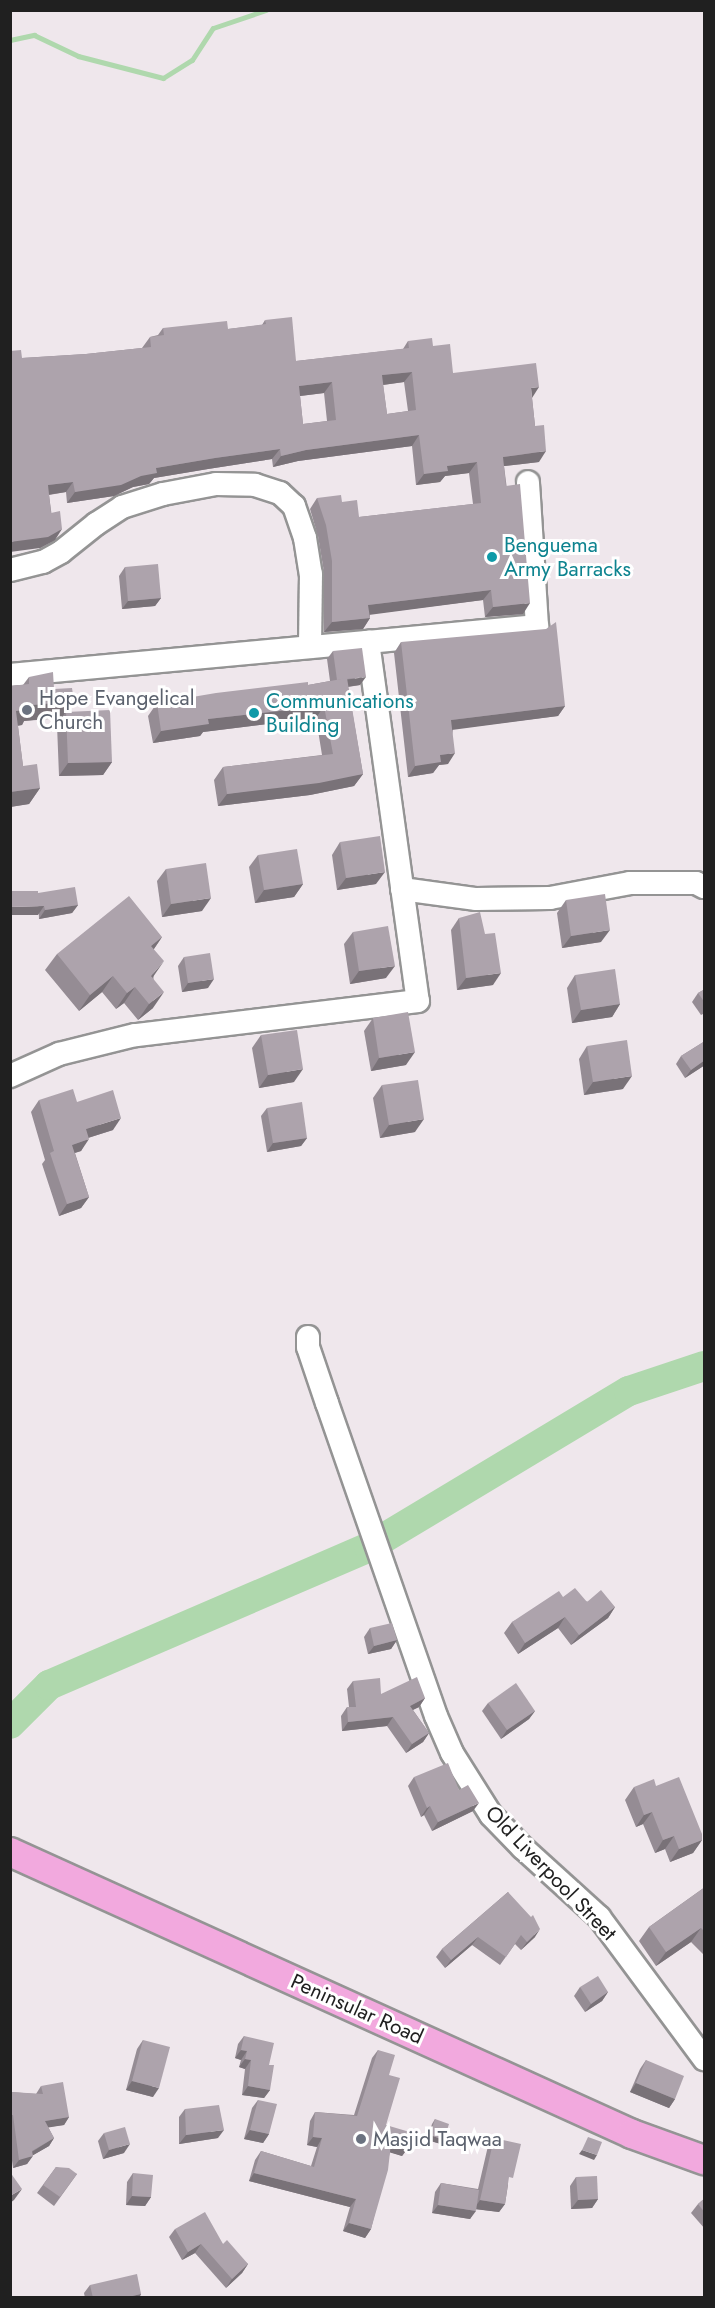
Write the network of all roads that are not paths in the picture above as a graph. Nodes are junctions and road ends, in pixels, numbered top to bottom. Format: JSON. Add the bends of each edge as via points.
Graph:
{"nodes":[{"id":1,"x":528,"y":482,"type":"dead end"},
{"id":2,"x":10,"y":570,"type":"edge"},
{"id":3,"x":368,"y":642,"type":"junction"},
{"id":4,"x":310,"y":647,"type":"junction"},
{"id":5,"x":10,"y":675,"type":"edge"},
{"id":6,"x":705,"y":887,"type":"edge"},
{"id":7,"x":402,"y":889,"type":"junction"},
{"id":8,"x":10,"y":1076,"type":"edge"},
{"id":9,"x":308,"y":1337,"type":"dead end"},
{"id":10,"x":10,"y":1852,"type":"edge"},
{"id":11,"x":705,"y":2059,"type":"edge"},
{"id":12,"x":705,"y":2160,"type":"edge"}],
"edges":[{"from":1,"to":3,"type":"street","via":[[537,626]]},
{"from":2,"to":4,"type":"street","via":[[43,562],[61,552],[122,507],[216,484],[255,485],[280,493],[294,506],[311,574]]},
{"from":3,"to":4,"type":"street"},
{"from":3,"to":7,"type":"street"},
{"from":4,"to":5,"type":"street"},
{"from":6,"to":7,"type":"street","via":[[696,883],[630,883],[550,898],[476,899]]},
{"from":7,"to":8,"type":"street","via":[[418,1001],[135,1035],[59,1054]]},
{"from":9,"to":11,"type":"street","name":"Old Liverpool Street","via":[[308,1347],[452,1753],[491,1815],[599,1917]]},
{"from":10,"to":12,"type":"main road","name":"Peninsular Road","via":[[632,2134]]}]}
